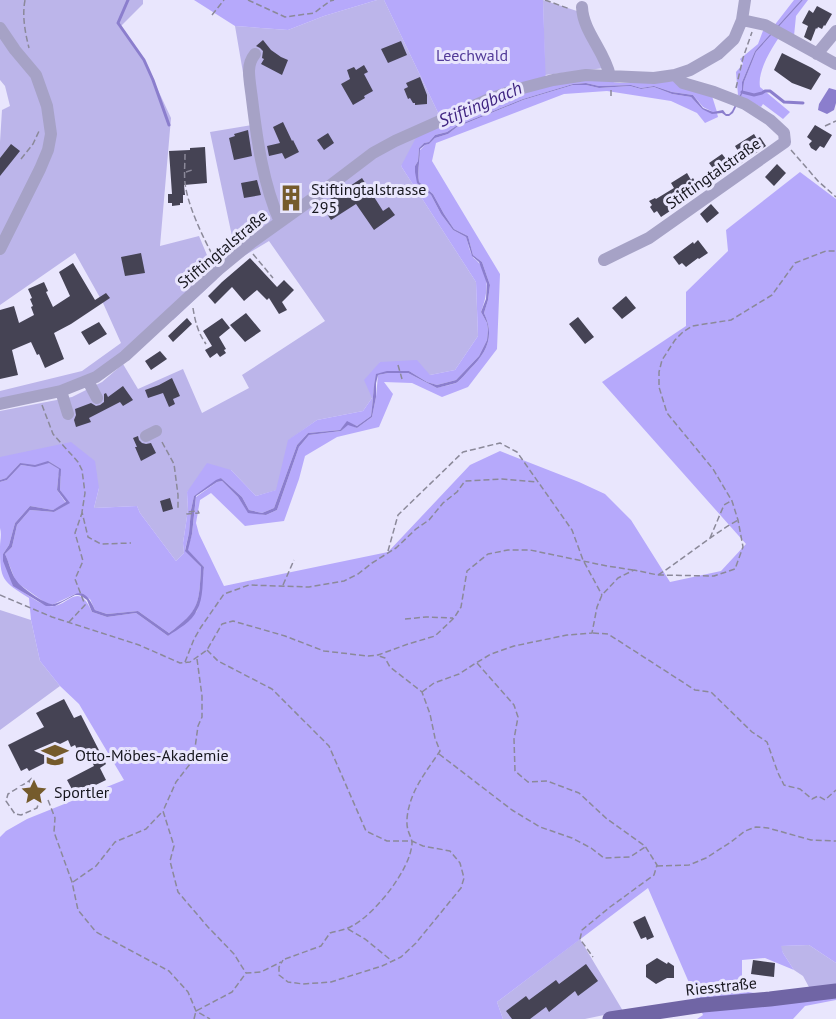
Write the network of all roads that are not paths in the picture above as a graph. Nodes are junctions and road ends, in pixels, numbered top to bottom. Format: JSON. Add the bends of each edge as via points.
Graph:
{"nodes":[{"id":1,"x":745,"y":0,"type":"edge"},
{"id":2,"x":580,"y":9,"type":"road end"},
{"id":3,"x":747,"y":21,"type":"junction"},
{"id":4,"x":0,"y":28,"type":"edge"},
{"id":5,"x":836,"y":31,"type":"edge"},
{"id":6,"x":814,"y":53,"type":"junction"},
{"id":7,"x":255,"y":54,"type":"dead end"},
{"id":8,"x":836,"y":64,"type":"edge"},
{"id":9,"x":675,"y":75,"type":"junction"},
{"id":10,"x":609,"y":76,"type":"junction"},
{"id":11,"x":280,"y":222,"type":"junction"},
{"id":12,"x":0,"y":249,"type":"edge"},
{"id":13,"x":604,"y":260,"type":"dead end"},
{"id":14,"x":88,"y":381,"type":"junction"},
{"id":15,"x":61,"y":391,"type":"junction"},
{"id":16,"x":96,"y":398,"type":"dead end"},
{"id":17,"x":0,"y":404,"type":"edge"},
{"id":18,"x":68,"y":414,"type":"dead end"},
{"id":19,"x":836,"y":991,"type":"edge"},
{"id":20,"x":610,"y":1019,"type":"edge"}],
"edges":[{"from":1,"to":3,"type":"street","name":"Stiftingtalstraße"},
{"from":2,"to":10,"type":"street","via":[[607,63]]},
{"from":3,"to":6,"type":"street","via":[[765,25]]},
{"from":3,"to":9,"type":"street","name":"Stiftingtalstraße","via":[[718,54]]},
{"from":4,"to":12,"type":"street","via":[[36,75],[51,134],[40,169]]},
{"from":5,"to":6,"type":"street"},
{"from":6,"to":8,"type":"street"},
{"from":7,"to":11,"type":"street","via":[[249,70],[255,127]]},
{"from":9,"to":10,"type":"street","name":"Stiftingtalstraße"},
{"from":9,"to":13,"type":"street","name":"Stiftingtalstraße","via":[[682,83],[738,101],[770,120],[784,133],[785,142],[649,238]]},
{"from":10,"to":11,"type":"street","name":"Stiftingtalstraße","via":[[553,80],[456,113],[373,153]]},
{"from":11,"to":14,"type":"street","name":"Stiftingtalstraße","via":[[219,269],[125,356]]},
{"from":14,"to":15,"type":"street","name":"Stiftingtalstraße"},
{"from":14,"to":16,"type":"street"},
{"from":15,"to":17,"type":"street","name":"Stiftingtalstraße"},
{"from":15,"to":18,"type":"street"},
{"from":19,"to":20,"type":"main road","name":"Riesstraße"}]}
